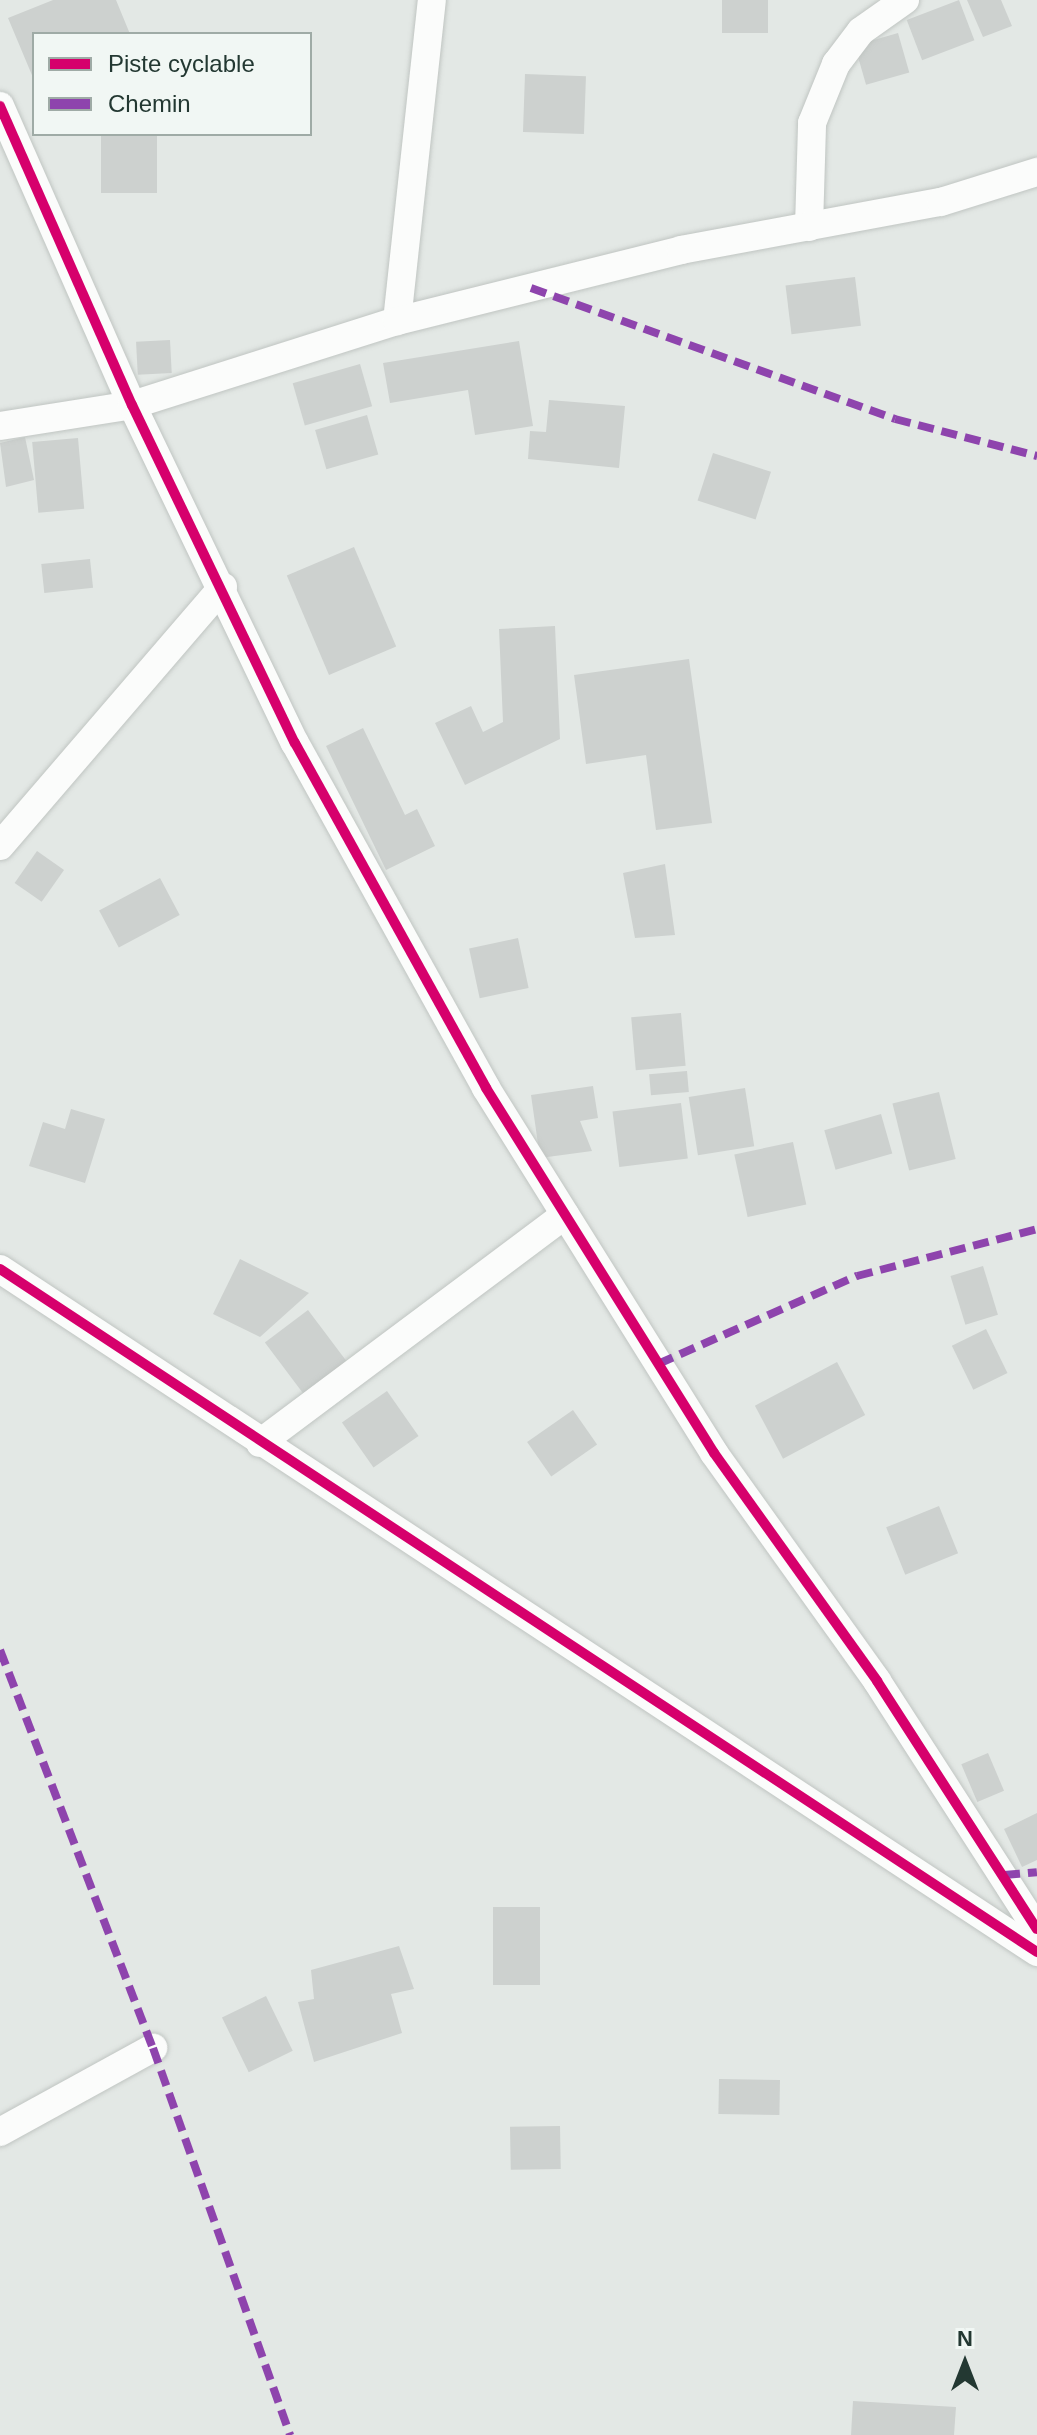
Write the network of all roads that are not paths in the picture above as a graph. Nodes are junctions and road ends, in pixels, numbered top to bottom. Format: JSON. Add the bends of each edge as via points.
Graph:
{"nodes":[{"id":1,"x":432,"y":0,"type":"edge"},
{"id":2,"x":905,"y":0,"type":"edge"},
{"id":3,"x":0,"y":106,"type":"edge"},
{"id":4,"x":1037,"y":172,"type":"edge"},
{"id":5,"x":809,"y":227,"type":"junction"},
{"id":6,"x":397,"y":321,"type":"junction"},
{"id":7,"x":132,"y":405,"type":"junction"},
{"id":8,"x":0,"y":426,"type":"edge"},
{"id":9,"x":223,"y":587,"type":"junction"},
{"id":10,"x":0,"y":846,"type":"edge"},
{"id":11,"x":565,"y":1215,"type":"junction"},
{"id":12,"x":0,"y":1269,"type":"edge"},
{"id":13,"x":260,"y":1443,"type":"junction"},
{"id":14,"x":1037,"y":1929,"type":"edge"},
{"id":15,"x":1037,"y":1952,"type":"edge"},
{"id":16,"x":153,"y":2048,"type":"dead end"},
{"id":17,"x":0,"y":2132,"type":"edge"}],
"edges":[{"from":1,"to":6,"type":"street"},
{"from":2,"to":5,"type":"street","via":[[861,31],[836,64],[812,123]]},
{"from":3,"to":7,"type":"street"},
{"from":4,"to":5,"type":"street","via":[[941,202]]},
{"from":5,"to":6,"type":"street"},
{"from":6,"to":7,"type":"street"},
{"from":7,"to":8,"type":"street"},
{"from":7,"to":9,"type":"street"},
{"from":9,"to":10,"type":"street"},
{"from":9,"to":11,"type":"street","via":[[295,743]]},
{"from":11,"to":13,"type":"street"},
{"from":11,"to":14,"type":"street","via":[[714,1453],[877,1681]]},
{"from":12,"to":13,"type":"street"},
{"from":13,"to":15,"type":"street"},
{"from":16,"to":17,"type":"street"}]}
